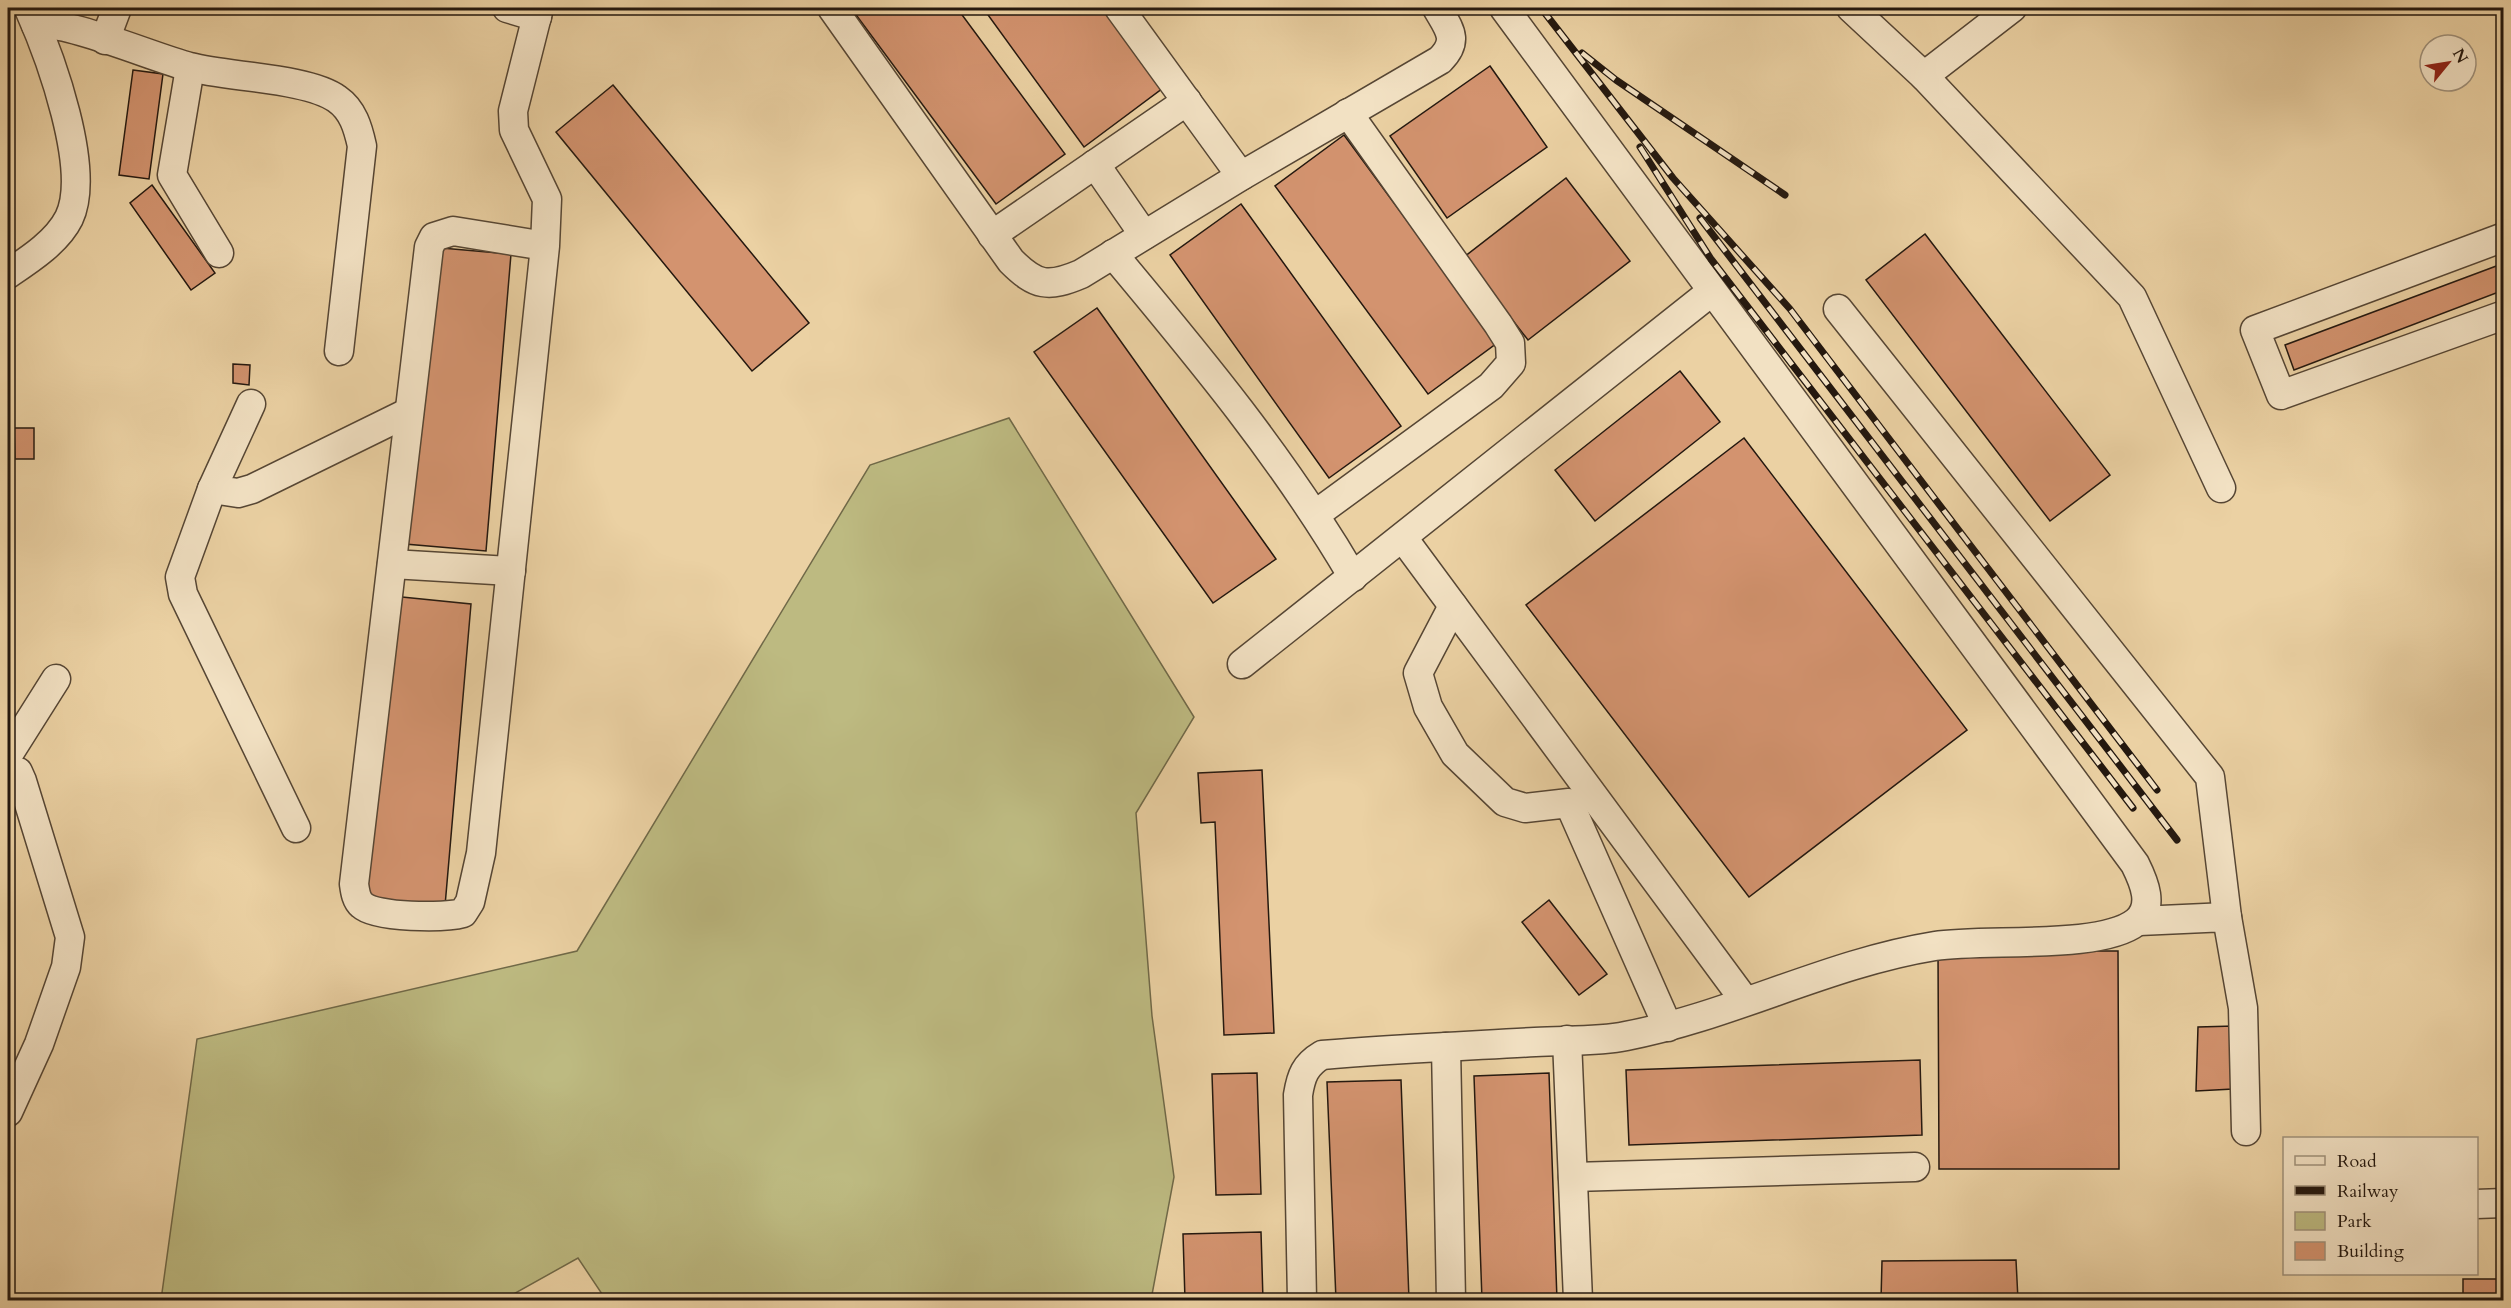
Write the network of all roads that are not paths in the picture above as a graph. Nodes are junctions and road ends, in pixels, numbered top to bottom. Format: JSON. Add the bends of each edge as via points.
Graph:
{"nodes":[{"id":1,"x":117,"y":8,"type":"edge"},
{"id":2,"x":507,"y":8,"type":"edge"},
{"id":3,"x":832,"y":8,"type":"edge"},
{"id":4,"x":1119,"y":8,"type":"edge"},
{"id":5,"x":1437,"y":8,"type":"edge"},
{"id":6,"x":1504,"y":8,"type":"edge"},
{"id":7,"x":1851,"y":8,"type":"edge"},
{"id":8,"x":2012,"y":8,"type":"edge"},
{"id":9,"x":538,"y":12,"type":"edge"},
{"id":10,"x":32,"y":16,"type":"edge"},
{"id":11,"x":105,"y":40,"type":"junction"},
{"id":12,"x":190,"y":68,"type":"junction"},
{"id":13,"x":1924,"y":76,"type":"junction"},
{"id":14,"x":1187,"y":101,"type":"junction"},
{"id":15,"x":1348,"y":113,"type":"junction"},
{"id":16,"x":1095,"y":164,"type":"junction"},
{"id":17,"x":1241,"y":176,"type":"junction"},
{"id":18,"x":992,"y":235,"type":"junction"},
{"id":19,"x":1144,"y":235,"type":"junction"},
{"id":20,"x":2504,"y":237,"type":"edge"},
{"id":21,"x":545,"y":246,"type":"junction"},
{"id":22,"x":219,"y":253,"type":"dead end"},
{"id":23,"x":1113,"y":254,"type":"junction"},
{"id":24,"x":8,"y":274,"type":"edge"},
{"id":25,"x":1711,"y":292,"type":"junction"},
{"id":26,"x":1838,"y":309,"type":"dead end"},
{"id":27,"x":2504,"y":315,"type":"edge"},
{"id":28,"x":339,"y":351,"type":"dead end"},
{"id":29,"x":251,"y":404,"type":"dead end"},
{"id":30,"x":409,"y":412,"type":"junction"},
{"id":31,"x":2221,"y":488,"type":"dead end"},
{"id":32,"x":212,"y":489,"type":"junction"},
{"id":33,"x":1316,"y":514,"type":"junction"},
{"id":34,"x":1404,"y":538,"type":"junction"},
{"id":35,"x":392,"y":564,"type":"junction"},
{"id":36,"x":511,"y":571,"type":"junction"},
{"id":37,"x":1353,"y":577,"type":"junction"},
{"id":38,"x":1453,"y":606,"type":"junction"},
{"id":39,"x":1242,"y":664,"type":"dead end"},
{"id":40,"x":56,"y":679,"type":"dead end"},
{"id":41,"x":8,"y":755,"type":"edge"},
{"id":42,"x":8,"y":772,"type":"edge"},
{"id":43,"x":296,"y":828,"type":"dead end"},
{"id":44,"x":2227,"y":917,"type":"junction"},
{"id":45,"x":2139,"y":921,"type":"junction"},
{"id":46,"x":1744,"y":1001,"type":"junction"},
{"id":47,"x":1668,"y":1027,"type":"junction"},
{"id":48,"x":1567,"y":1040,"type":"junction"},
{"id":49,"x":1446,"y":1047,"type":"junction"},
{"id":50,"x":8,"y":1112,"type":"edge"},
{"id":51,"x":2246,"y":1131,"type":"dead end"},
{"id":52,"x":1915,"y":1167,"type":"dead end"},
{"id":53,"x":1573,"y":1177,"type":"junction"},
{"id":54,"x":2504,"y":1203,"type":"edge"},
{"id":55,"x":2478,"y":1204,"type":"edge"},
{"id":56,"x":1302,"y":1300,"type":"edge"},
{"id":57,"x":1451,"y":1300,"type":"edge"},
{"id":58,"x":1578,"y":1300,"type":"edge"}],
"edges":[{"from":1,"to":11,"type":"lane"},
{"from":2,"to":9,"type":"lane"},
{"from":3,"to":18,"type":"lane"},
{"from":4,"to":14,"type":"lane"},
{"from":5,"to":15,"type":"lane","via":[[1449,28],[1449,51]]},
{"from":6,"to":25,"type":"lane"},
{"from":7,"to":13,"type":"lane"},
{"from":8,"to":13,"type":"lane"},
{"from":9,"to":21,"type":"lane","via":[[513,111],[514,130],[547,199]]},
{"from":10,"to":11,"type":"lane"},
{"from":10,"to":24,"type":"lane","via":[[52,64],[72,146],[76,184],[65,225]]},
{"from":11,"to":12,"type":"lane"},
{"from":12,"to":22,"type":"lane","via":[[172,175]]},
{"from":12,"to":28,"type":"lane","via":[[324,91],[337,99],[354,119],[362,146]]},
{"from":13,"to":31,"type":"lane","via":[[2132,297]]},
{"from":14,"to":16,"type":"lane"},
{"from":14,"to":17,"type":"lane"},
{"from":15,"to":17,"type":"lane"},
{"from":15,"to":33,"type":"lane","via":[[1498,324],[1510,343],[1511,363],[1491,386]]},
{"from":16,"to":18,"type":"lane"},
{"from":16,"to":19,"type":"lane"},
{"from":17,"to":19,"type":"lane"},
{"from":18,"to":23,"type":"lane","via":[[1028,278],[1046,284],[1081,274]]},
{"from":19,"to":23,"type":"lane"},
{"from":20,"to":27,"type":"lane","via":[[2255,330],[2281,395]]},
{"from":21,"to":30,"type":"lane","via":[[453,231],[434,237],[429,247]]},
{"from":21,"to":36,"type":"lane"},
{"from":23,"to":33,"type":"lane","via":[[1209,368]]},
{"from":25,"to":34,"type":"lane"},
{"from":25,"to":45,"type":"lane","via":[[2136,864],[2147,903]]},
{"from":26,"to":44,"type":"lane","via":[[2210,777]]},
{"from":29,"to":32,"type":"lane"},
{"from":30,"to":32,"type":"lane","via":[[252,489],[238,493]]},
{"from":30,"to":35,"type":"lane"},
{"from":32,"to":43,"type":"lane","via":[[180,577],[183,594]]},
{"from":33,"to":37,"type":"lane"},
{"from":34,"to":37,"type":"lane"},
{"from":34,"to":38,"type":"lane"},
{"from":35,"to":36,"type":"lane"},
{"from":35,"to":36,"type":"lane","via":[[354,884],[362,905],[373,911],[438,916],[463,913],[470,902],[481,853]]},
{"from":37,"to":39,"type":"lane"},
{"from":38,"to":46,"type":"lane"},
{"from":38,"to":47,"type":"lane","via":[[1418,673],[1428,707],[1455,754],[1505,802],[1525,808],[1569,803]]},
{"from":40,"to":41,"type":"lane"},
{"from":42,"to":50,"type":"lane","via":[[18,772],[22,781],[70,937],[66,967],[39,1044]]},
{"from":44,"to":45,"type":"lane"},
{"from":44,"to":51,"type":"lane","via":[[2243,1008]]},
{"from":45,"to":46,"type":"lane","via":[[2118,932],[2075,940],[1980,941],[1935,946],[1881,958]]},
{"from":46,"to":47,"type":"lane"},
{"from":47,"to":48,"type":"lane","via":[[1623,1037]]},
{"from":48,"to":49,"type":"lane"},
{"from":48,"to":53,"type":"lane"},
{"from":49,"to":56,"type":"lane","via":[[1322,1055],[1302,1075],[1298,1095]]},
{"from":49,"to":57,"type":"lane"},
{"from":52,"to":53,"type":"lane"},
{"from":53,"to":58,"type":"lane"},
{"from":54,"to":55,"type":"lane"}]}
